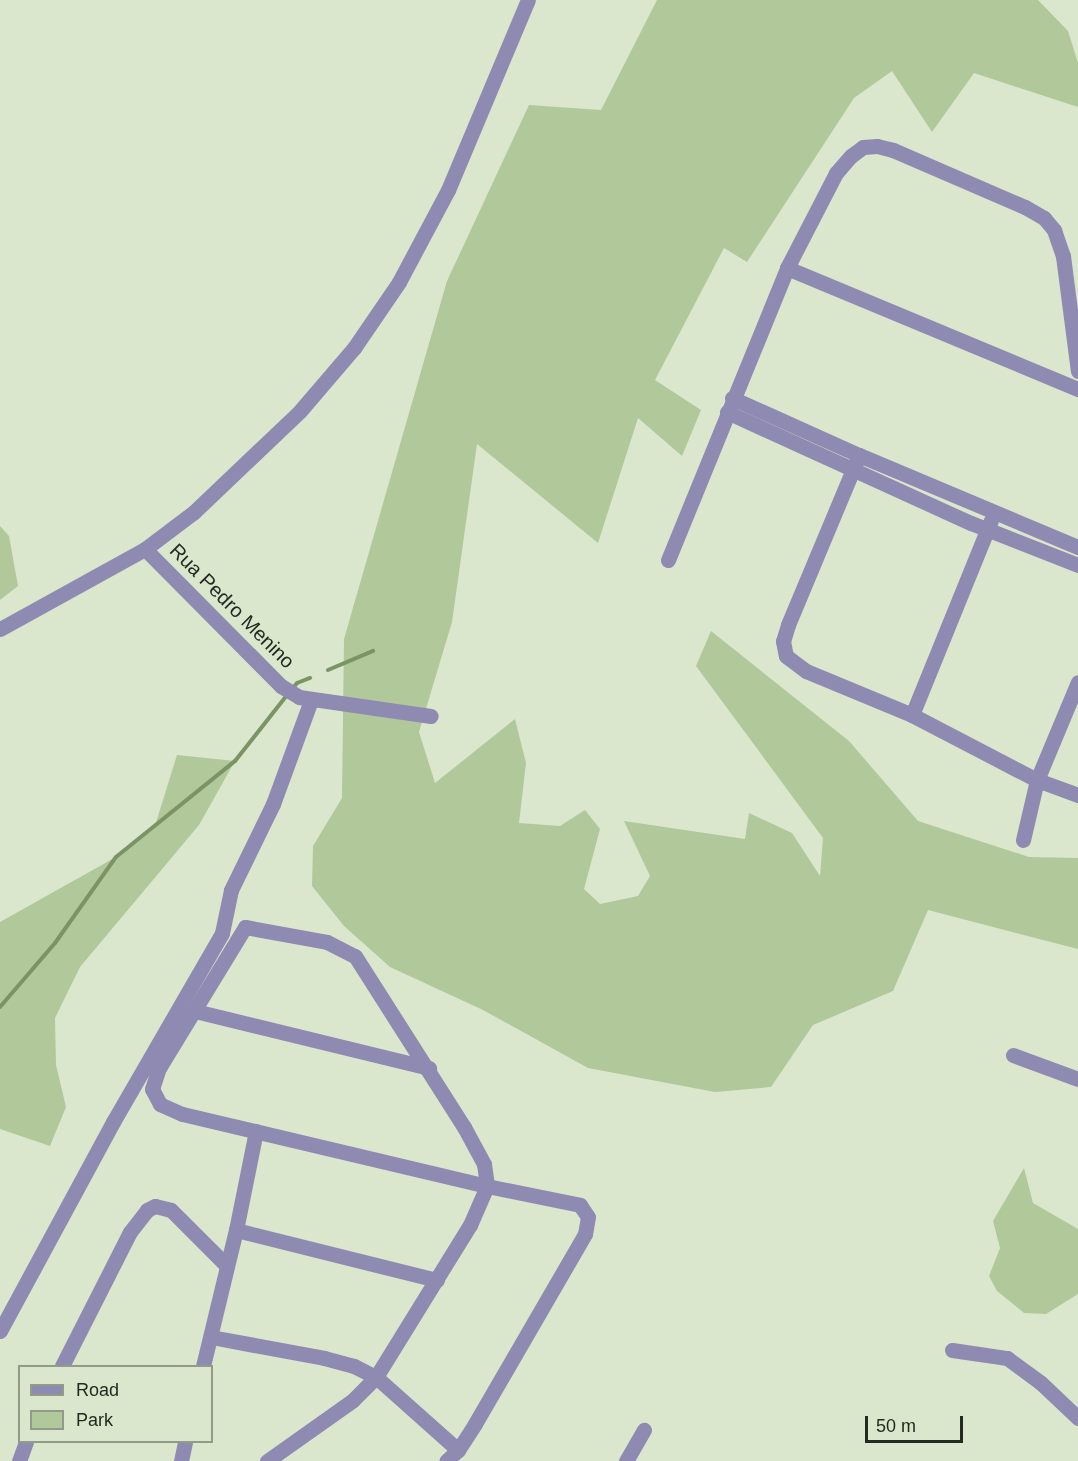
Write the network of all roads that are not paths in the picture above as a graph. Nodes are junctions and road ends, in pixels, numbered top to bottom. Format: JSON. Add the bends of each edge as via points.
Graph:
{"nodes":[{"id":1,"x":528,"y":0,"type":"edge"},
{"id":2,"x":787,"y":268,"type":"junction"},
{"id":3,"x":1078,"y":371,"type":"edge"},
{"id":4,"x":1078,"y":389,"type":"edge"},
{"id":5,"x":729,"y":405,"type":"junction"},
{"id":6,"x":856,"y":462,"type":"junction"},
{"id":7,"x":993,"y":513,"type":"junction"},
{"id":8,"x":987,"y":530,"type":"junction"},
{"id":9,"x":1078,"y":547,"type":"edge"},
{"id":10,"x":145,"y":549,"type":"junction"},
{"id":11,"x":668,"y":560,"type":"dead end"},
{"id":12,"x":1078,"y":565,"type":"edge"},
{"id":13,"x":0,"y":629,"type":"edge"},
{"id":14,"x":1078,"y":682,"type":"edge"},
{"id":15,"x":305,"y":699,"type":"junction"},
{"id":16,"x":912,"y":715,"type":"junction"},
{"id":17,"x":431,"y":716,"type":"dead end"},
{"id":18,"x":1037,"y":780,"type":"junction"},
{"id":19,"x":1078,"y":795,"type":"edge"},
{"id":20,"x":1023,"y":840,"type":"dead end"},
{"id":21,"x":225,"y":922,"type":"junction"},
{"id":22,"x":245,"y":927,"type":"junction"},
{"id":23,"x":195,"y":1011,"type":"junction"},
{"id":24,"x":1013,"y":1055,"type":"dead end"},
{"id":25,"x":429,"y":1068,"type":"junction"},
{"id":26,"x":1078,"y":1079,"type":"edge"},
{"id":27,"x":256,"y":1131,"type":"junction"},
{"id":28,"x":487,"y":1186,"type":"junction"},
{"id":29,"x":236,"y":1230,"type":"junction"},
{"id":30,"x":227,"y":1266,"type":"junction"},
{"id":31,"x":437,"y":1280,"type":"junction"},
{"id":32,"x":0,"y":1331,"type":"edge"},
{"id":33,"x":211,"y":1337,"type":"junction"},
{"id":34,"x":952,"y":1350,"type":"dead end"},
{"id":35,"x":62,"y":1365,"type":"edge"},
{"id":36,"x":203,"y":1365,"type":"edge"},
{"id":37,"x":376,"y":1377,"type":"junction"},
{"id":38,"x":1078,"y":1418,"type":"edge"},
{"id":39,"x":644,"y":1430,"type":"dead end"},
{"id":40,"x":26,"y":1443,"type":"edge"},
{"id":41,"x":185,"y":1443,"type":"edge"},
{"id":42,"x":458,"y":1450,"type":"junction"},
{"id":43,"x":19,"y":1461,"type":"edge"},
{"id":44,"x":181,"y":1461,"type":"edge"},
{"id":45,"x":267,"y":1461,"type":"edge"},
{"id":46,"x":446,"y":1461,"type":"edge"},
{"id":47,"x":626,"y":1461,"type":"edge"}],
"edges":[{"from":1,"to":10,"type":"street","via":[[448,190],[399,282],[354,348],[300,411],[194,512]]},
{"from":2,"to":3,"type":"street","via":[[824,193],[851,156],[863,147],[893,150],[1044,218],[1054,230],[1063,256]]},
{"from":2,"to":4,"type":"street"},
{"from":2,"to":5,"type":"street"},
{"from":5,"to":6,"type":"street"},
{"from":5,"to":11,"type":"street"},
{"from":6,"to":7,"type":"street"},
{"from":6,"to":8,"type":"street"},
{"from":6,"to":16,"type":"street","via":[[788,625],[783,650],[806,671]]},
{"from":7,"to":8,"type":"street"},
{"from":7,"to":9,"type":"street"},
{"from":8,"to":12,"type":"street"},
{"from":8,"to":16,"type":"street"},
{"from":10,"to":13,"type":"street"},
{"from":10,"to":15,"type":"street","name":"Rua Pedro Menino","via":[[281,686]]},
{"from":14,"to":18,"type":"street"},
{"from":15,"to":17,"type":"street","name":"Rua Pedro Menino"},
{"from":15,"to":21,"type":"street","via":[[273,804],[231,890]]},
{"from":16,"to":18,"type":"street"},
{"from":18,"to":19,"type":"street"},
{"from":18,"to":20,"type":"street"},
{"from":21,"to":22,"type":"street"},
{"from":21,"to":32,"type":"street"},
{"from":22,"to":23,"type":"street"},
{"from":22,"to":25,"type":"street","via":[[327,942],[355,956]]},
{"from":23,"to":25,"type":"street"},
{"from":23,"to":27,"type":"street","via":[[159,1068],[154,1097],[176,1112]]},
{"from":24,"to":26,"type":"street"},
{"from":25,"to":28,"type":"street","via":[[478,1151]]},
{"from":27,"to":28,"type":"street"},
{"from":27,"to":29,"type":"street"},
{"from":28,"to":31,"type":"street","via":[[471,1225]]},
{"from":28,"to":42,"type":"street","via":[[580,1205],[586,1210],[589,1224],[551,1297]]},
{"from":29,"to":30,"type":"street"},
{"from":29,"to":31,"type":"street"},
{"from":30,"to":33,"type":"street"},
{"from":30,"to":35,"type":"street","via":[[171,1210],[155,1206],[147,1210],[129,1232]]},
{"from":31,"to":37,"type":"street"},
{"from":33,"to":36,"type":"street"},
{"from":33,"to":37,"type":"street","via":[[324,1358]]},
{"from":34,"to":38,"type":"street","via":[[1007,1358]]},
{"from":37,"to":42,"type":"street"},
{"from":37,"to":45,"type":"street","via":[[353,1400]]},
{"from":39,"to":47,"type":"street"},
{"from":40,"to":43,"type":"street"},
{"from":41,"to":44,"type":"street"},
{"from":42,"to":46,"type":"street"}]}
